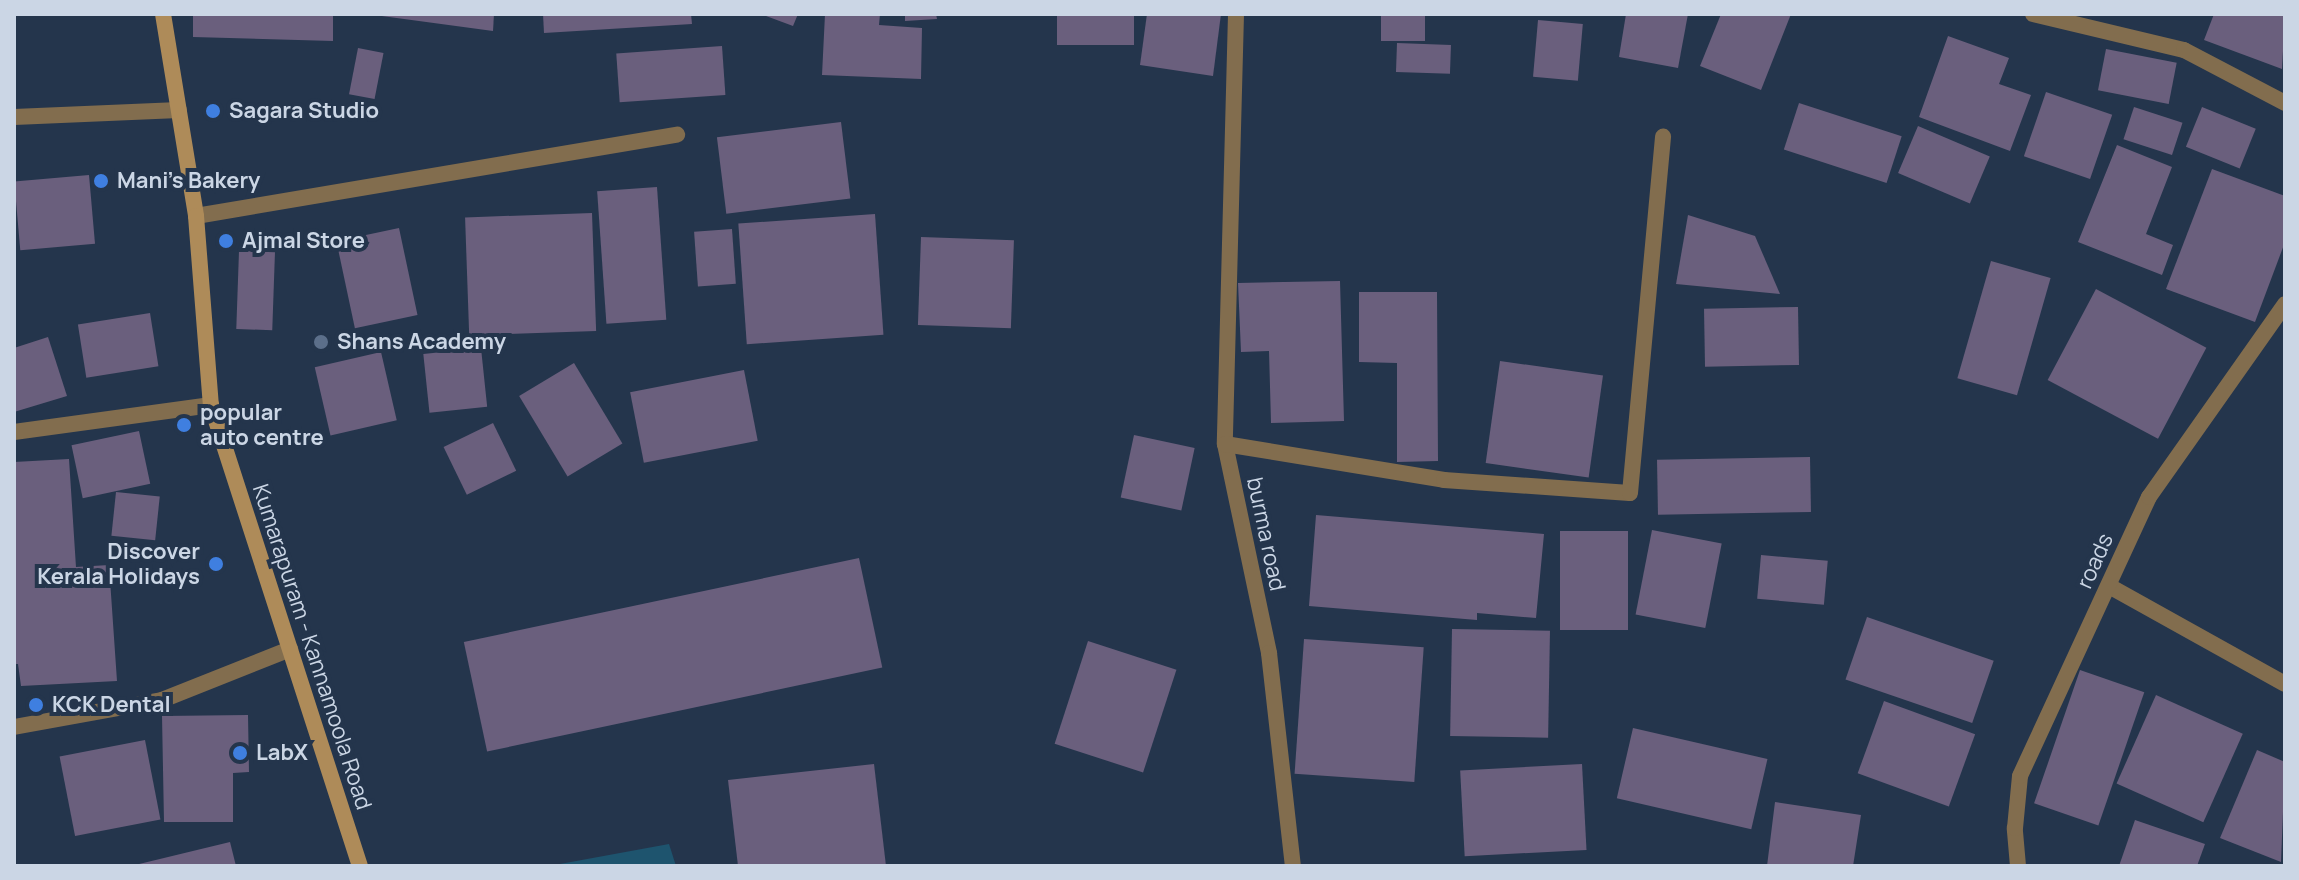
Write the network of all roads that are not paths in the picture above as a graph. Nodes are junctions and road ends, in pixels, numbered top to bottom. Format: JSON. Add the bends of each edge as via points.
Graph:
{"nodes":[{"id":1,"x":163,"y":14,"type":"edge"},
{"id":2,"x":1236,"y":14,"type":"edge"},
{"id":3,"x":2033,"y":14,"type":"edge"},
{"id":4,"x":2285,"y":103,"type":"edge"},
{"id":5,"x":179,"y":110,"type":"junction"},
{"id":6,"x":14,"y":117,"type":"edge"},
{"id":7,"x":677,"y":135,"type":"dead end"},
{"id":8,"x":1663,"y":137,"type":"dead end"},
{"id":9,"x":196,"y":216,"type":"junction"},
{"id":10,"x":2285,"y":304,"type":"edge"},
{"id":11,"x":211,"y":405,"type":"junction"},
{"id":12,"x":14,"y":432,"type":"edge"},
{"id":13,"x":1225,"y":444,"type":"junction"},
{"id":14,"x":2109,"y":586,"type":"junction"},
{"id":15,"x":290,"y":649,"type":"junction"},
{"id":16,"x":2285,"y":684,"type":"edge"},
{"id":17,"x":14,"y":727,"type":"edge"},
{"id":18,"x":360,"y":866,"type":"edge"},
{"id":19,"x":1293,"y":866,"type":"edge"},
{"id":20,"x":2018,"y":866,"type":"edge"}],
"edges":[{"from":1,"to":5,"type":"main road","name":"Kumarapuram - Kannamoola Road"},
{"from":2,"to":13,"type":"street","name":"burma road"},
{"from":3,"to":4,"type":"street","via":[[2184,50]]},
{"from":5,"to":6,"type":"street"},
{"from":5,"to":9,"type":"main road","name":"Kumarapuram - Kannamoola Road"},
{"from":7,"to":9,"type":"street"},
{"from":8,"to":13,"type":"street","via":[[1630,493],[1444,480]]},
{"from":9,"to":11,"type":"main road","name":"Kumarapuram - Kannamoola Road"},
{"from":10,"to":14,"type":"street","name":"roads","via":[[2149,497]]},
{"from":11,"to":12,"type":"street"},
{"from":11,"to":15,"type":"main road","name":"Kumarapuram - Kannamoola Road"},
{"from":13,"to":19,"type":"street","name":"burma road","via":[[1269,653]]},
{"from":14,"to":16,"type":"street"},
{"from":14,"to":20,"type":"street","name":"roads","via":[[2020,776]]},
{"from":15,"to":17,"type":"street","via":[[162,700]]},
{"from":15,"to":18,"type":"main road","name":"Kumarapuram - Kannamoola Road"}]}
